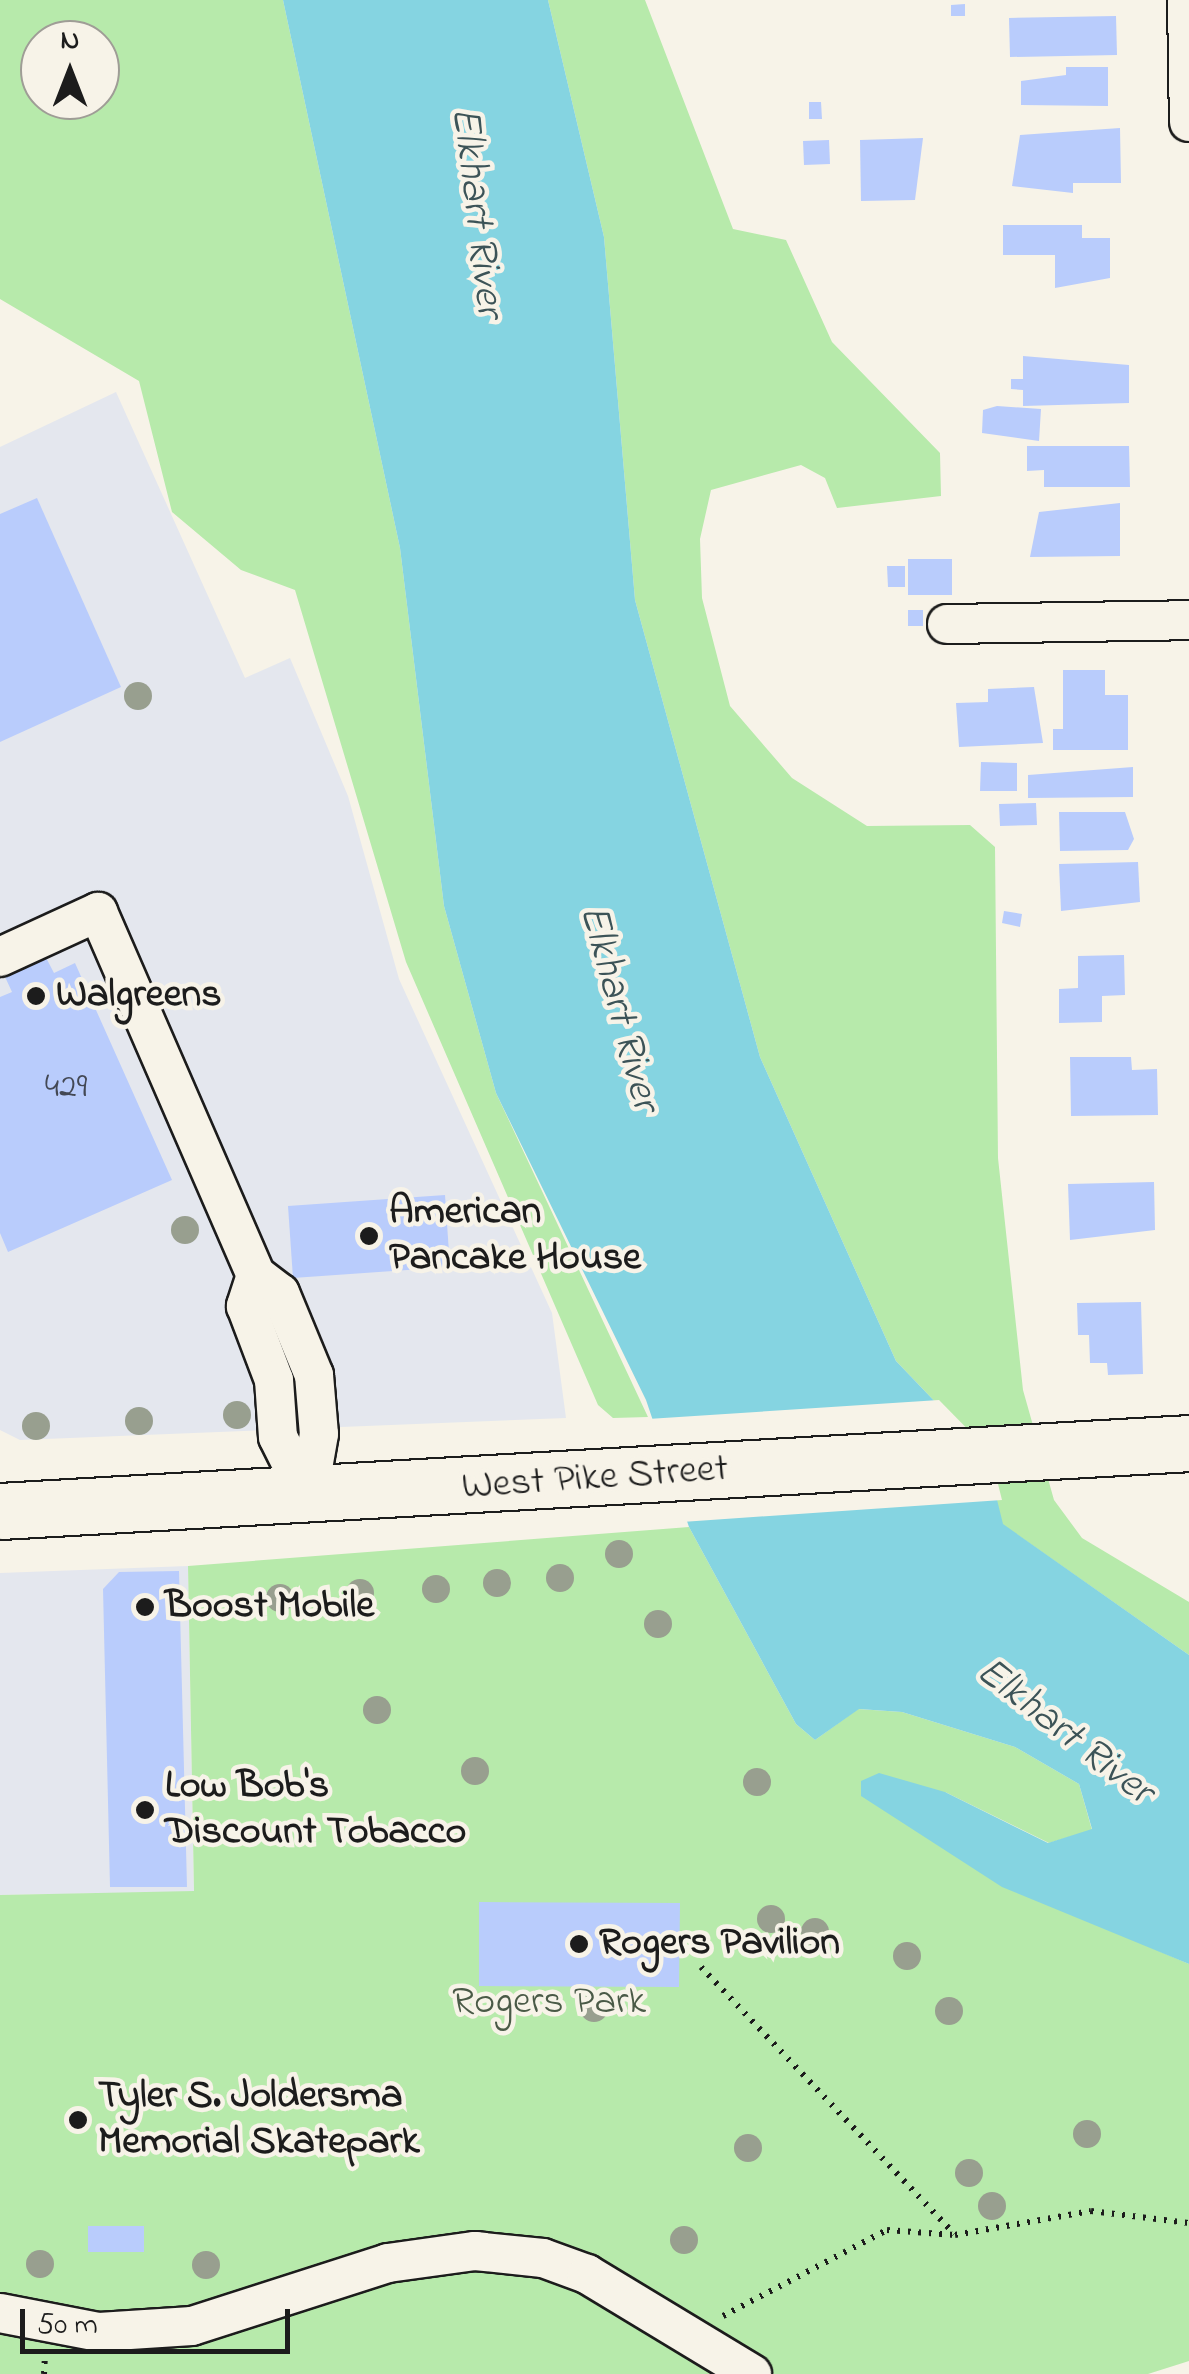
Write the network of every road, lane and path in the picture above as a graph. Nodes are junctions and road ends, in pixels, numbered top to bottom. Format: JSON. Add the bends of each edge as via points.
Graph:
{"nodes":[{"id":1,"x":1186,"y":0,"type":"edge"},
{"id":2,"x":1189,"y":122,"type":"edge"},
{"id":3,"x":1189,"y":620,"type":"edge"},
{"id":4,"x":947,"y":624,"type":"dead end"},
{"id":5,"x":0,"y":957,"type":"edge"},
{"id":6,"x":1189,"y":1444,"type":"edge"},
{"id":7,"x":308,"y":1497,"type":"junction"},
{"id":8,"x":0,"y":1511,"type":"edge"},
{"id":9,"x":701,"y":1967,"type":"dead end"},
{"id":10,"x":1189,"y":2223,"type":"edge"},
{"id":11,"x":955,"y":2235,"type":"junction"},
{"id":12,"x":0,"y":2312,"type":"edge"},
{"id":13,"x":691,"y":2333,"type":"junction"},
{"id":14,"x":752,"y":2374,"type":"edge"}],
"edges":[{"from":1,"to":2,"type":"street"},
{"from":3,"to":4,"type":"street"},
{"from":5,"to":7,"type":"street","via":[[98,912],[256,1275],[280,1293],[314,1374],[319,1434]]},
{"from":6,"to":7,"type":"highway","name":"West Pike Street"},
{"from":7,"to":8,"type":"highway","name":"West Pike Street"},
{"from":9,"to":11,"type":"path"},
{"from":10,"to":11,"type":"path","via":[[1091,2211]]},
{"from":11,"to":13,"type":"path","via":[[887,2230]]},
{"from":12,"to":13,"type":"street","via":[[99,2332],[192,2326],[388,2264],[475,2251],[544,2258],[587,2274]]},
{"from":13,"to":14,"type":"street"}]}
